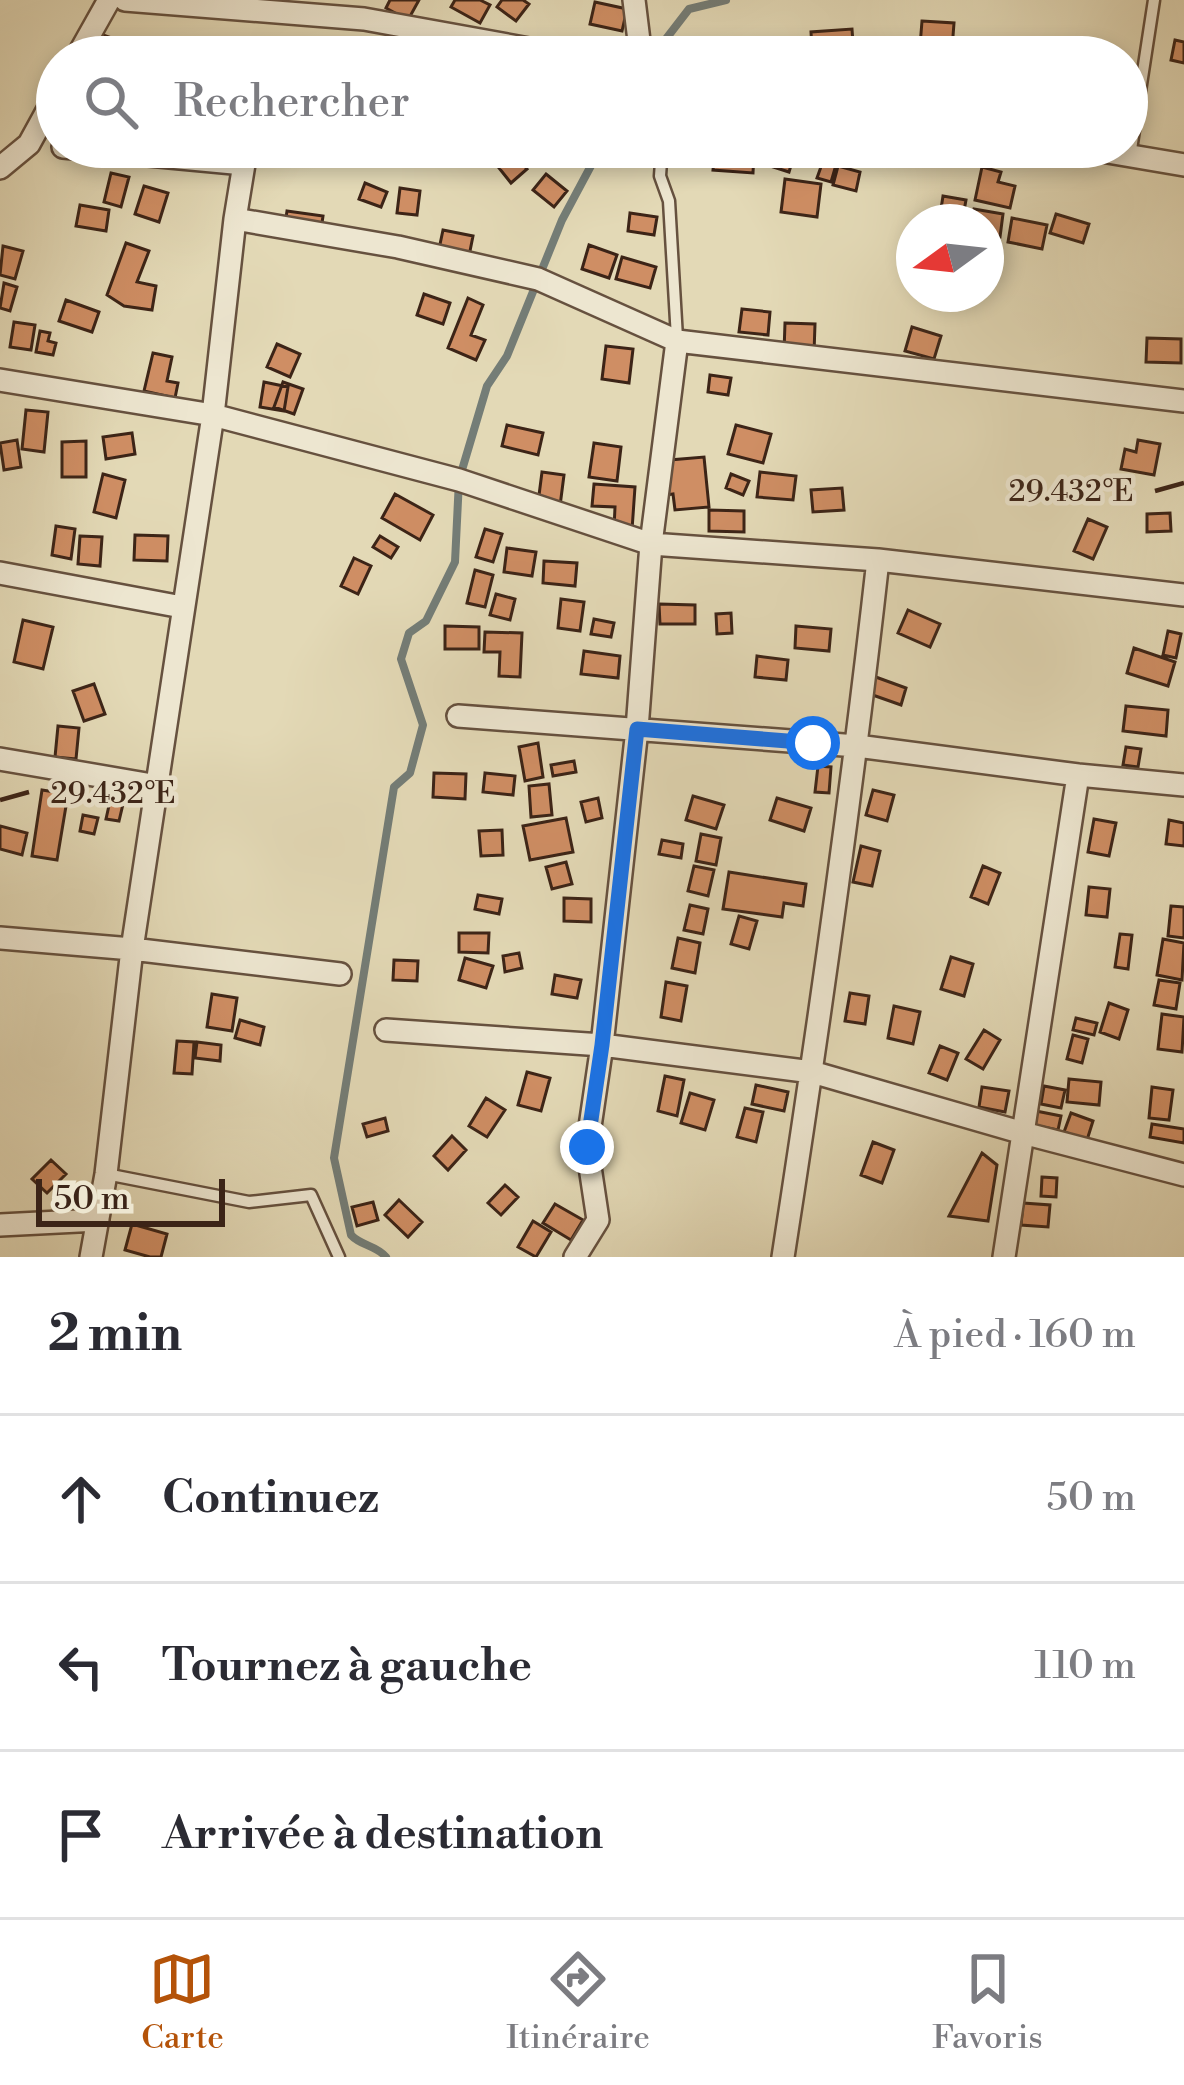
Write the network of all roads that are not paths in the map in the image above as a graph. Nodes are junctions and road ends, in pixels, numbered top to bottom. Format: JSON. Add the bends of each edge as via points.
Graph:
{"nodes":[{"id":1,"x":109,"y":0,"type":"edge"},
{"id":2,"x":125,"y":0,"type":"edge"},
{"id":3,"x":634,"y":0,"type":"edge"},
{"id":4,"x":1154,"y":0,"type":"edge"},
{"id":5,"x":89,"y":36,"type":"edge"},
{"id":6,"x":458,"y":36,"type":"edge"},
{"id":7,"x":638,"y":36,"type":"edge"},
{"id":8,"x":1148,"y":39,"type":"edge"},
{"id":9,"x":36,"y":130,"type":"edge"},
{"id":10,"x":28,"y":144,"type":"junction"},
{"id":11,"x":36,"y":145,"type":"edge"},
{"id":12,"x":1148,"y":159,"type":"edge"},
{"id":13,"x":1184,"y":165,"type":"edge"},
{"id":14,"x":0,"y":168,"type":"edge"},
{"id":15,"x":243,"y":168,"type":"edge"},
{"id":16,"x":661,"y":168,"type":"edge"},
{"id":17,"x":235,"y":219,"type":"junction"},
{"id":18,"x":677,"y":341,"type":"junction"},
{"id":19,"x":0,"y":380,"type":"edge"},
{"id":20,"x":1184,"y":401,"type":"edge"},
{"id":21,"x":213,"y":416,"type":"junction"},
{"id":22,"x":651,"y":544,"type":"junction"},
{"id":23,"x":878,"y":560,"type":"junction"},
{"id":24,"x":0,"y":573,"type":"edge"},
{"id":25,"x":1184,"y":595,"type":"edge"},
{"id":26,"x":182,"y":607,"type":"junction"},
{"id":27,"x":458,"y":716,"type":"dead end"},
{"id":28,"x":637,"y":729,"type":"junction"},
{"id":29,"x":857,"y":746,"type":"junction"},
{"id":30,"x":0,"y":759,"type":"edge"},
{"id":31,"x":1078,"y":775,"type":"junction"},
{"id":32,"x":1184,"y":785,"type":"edge"},
{"id":33,"x":158,"y":786,"type":"junction"},
{"id":34,"x":0,"y":938,"type":"edge"},
{"id":35,"x":132,"y":949,"type":"junction"},
{"id":36,"x":340,"y":974,"type":"dead end"},
{"id":37,"x":386,"y":1030,"type":"dead end"},
{"id":38,"x":602,"y":1045,"type":"junction"},
{"id":39,"x":812,"y":1072,"type":"junction"},
{"id":40,"x":1023,"y":1133,"type":"junction"},
{"id":41,"x":106,"y":1174,"type":"junction"},
{"id":42,"x":1184,"y":1175,"type":"edge"},
{"id":43,"x":98,"y":1220,"type":"junction"},
{"id":44,"x":0,"y":1226,"type":"edge"},
{"id":45,"x":91,"y":1257,"type":"edge"},
{"id":46,"x":339,"y":1257,"type":"edge"},
{"id":47,"x":575,"y":1257,"type":"edge"},
{"id":48,"x":783,"y":1257,"type":"edge"},
{"id":49,"x":1004,"y":1257,"type":"edge"}],
"edges":[{"from":1,"to":5,"type":"street"},
{"from":2,"to":6,"type":"street","via":[[364,19]]},
{"from":3,"to":7,"type":"street"},
{"from":4,"to":8,"type":"lane"},
{"from":9,"to":10,"type":"street"},
{"from":10,"to":11,"type":"street"},
{"from":10,"to":14,"type":"street"},
{"from":12,"to":13,"type":"street"},
{"from":15,"to":17,"type":"street"},
{"from":16,"to":18,"type":"lane"},
{"from":17,"to":18,"type":"street","via":[[538,279]]},
{"from":17,"to":21,"type":"street"},
{"from":18,"to":20,"type":"street"},
{"from":18,"to":22,"type":"street"},
{"from":19,"to":21,"type":"street"},
{"from":21,"to":22,"type":"street","via":[[459,479]]},
{"from":21,"to":26,"type":"street"},
{"from":22,"to":23,"type":"street"},
{"from":22,"to":28,"type":"street"},
{"from":23,"to":25,"type":"street"},
{"from":23,"to":29,"type":"street"},
{"from":24,"to":26,"type":"street"},
{"from":26,"to":33,"type":"street"},
{"from":27,"to":28,"type":"street"},
{"from":28,"to":29,"type":"street"},
{"from":28,"to":38,"type":"street"},
{"from":29,"to":31,"type":"street"},
{"from":29,"to":39,"type":"street"},
{"from":30,"to":33,"type":"street"},
{"from":31,"to":32,"type":"street"},
{"from":31,"to":40,"type":"street"},
{"from":33,"to":35,"type":"street"},
{"from":34,"to":35,"type":"street"},
{"from":35,"to":36,"type":"street"},
{"from":35,"to":41,"type":"street"},
{"from":37,"to":38,"type":"street"},
{"from":38,"to":39,"type":"street"},
{"from":38,"to":47,"type":"street","via":[[587,1147],[598,1220]]},
{"from":39,"to":40,"type":"street"},
{"from":39,"to":48,"type":"street"},
{"from":40,"to":42,"type":"street"},
{"from":40,"to":49,"type":"street"},
{"from":41,"to":43,"type":"street"},
{"from":41,"to":46,"type":"lane","via":[[249,1202],[310,1195]]},
{"from":43,"to":44,"type":"street"},
{"from":43,"to":45,"type":"street"}]}
